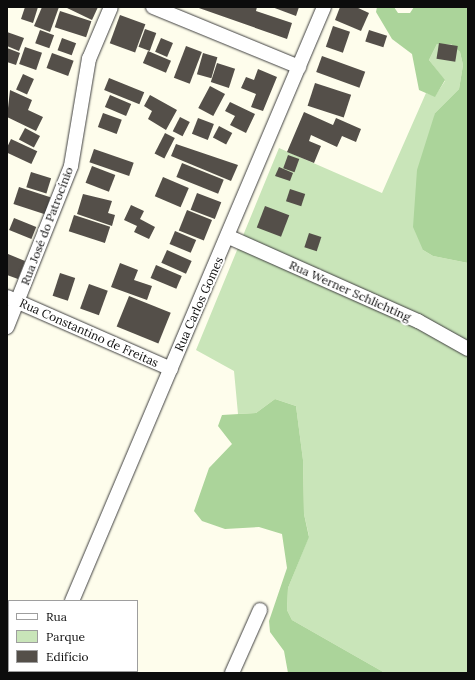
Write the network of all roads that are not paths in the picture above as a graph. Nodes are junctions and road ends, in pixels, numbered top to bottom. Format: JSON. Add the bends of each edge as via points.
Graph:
{"nodes":[{"id":1,"x":111,"y":7,"type":"edge"},
{"id":2,"x":153,"y":7,"type":"edge"},
{"id":3,"x":324,"y":7,"type":"edge"},
{"id":4,"x":299,"y":67,"type":"junction"},
{"id":5,"x":229,"y":237,"type":"junction"},
{"id":6,"x":12,"y":300,"type":"edge"},
{"id":7,"x":7,"y":327,"type":"edge"},
{"id":8,"x":468,"y":348,"type":"edge"},
{"id":9,"x":171,"y":369,"type":"junction"},
{"id":10,"x":72,"y":600,"type":"edge"},
{"id":11,"x":260,"y":610,"type":"dead end"},
{"id":12,"x":43,"y":672,"type":"edge"},
{"id":13,"x":49,"y":673,"type":"edge"},
{"id":14,"x":232,"y":673,"type":"edge"}],
"edges":[{"from":1,"to":6,"type":"street","name":"Rua José do Patrocínio","via":[[89,59],[71,166]]},
{"from":2,"to":4,"type":"street"},
{"from":3,"to":4,"type":"street","name":"Rua Carlos Gomes"},
{"from":4,"to":5,"type":"street","name":"Rua Carlos Gomes"},
{"from":5,"to":8,"type":"street","name":"Rua Werner Schlichting","via":[[418,321]]},
{"from":5,"to":9,"type":"street","name":"Rua Carlos Gomes"},
{"from":6,"to":7,"type":"street","name":"Rua José do Patrocínio"},
{"from":6,"to":9,"type":"street","name":"Rua Constantino de Freitas"},
{"from":9,"to":10,"type":"street","name":"Rua Carlos Gomes"},
{"from":11,"to":14,"type":"street"},
{"from":12,"to":13,"type":"street"}]}
